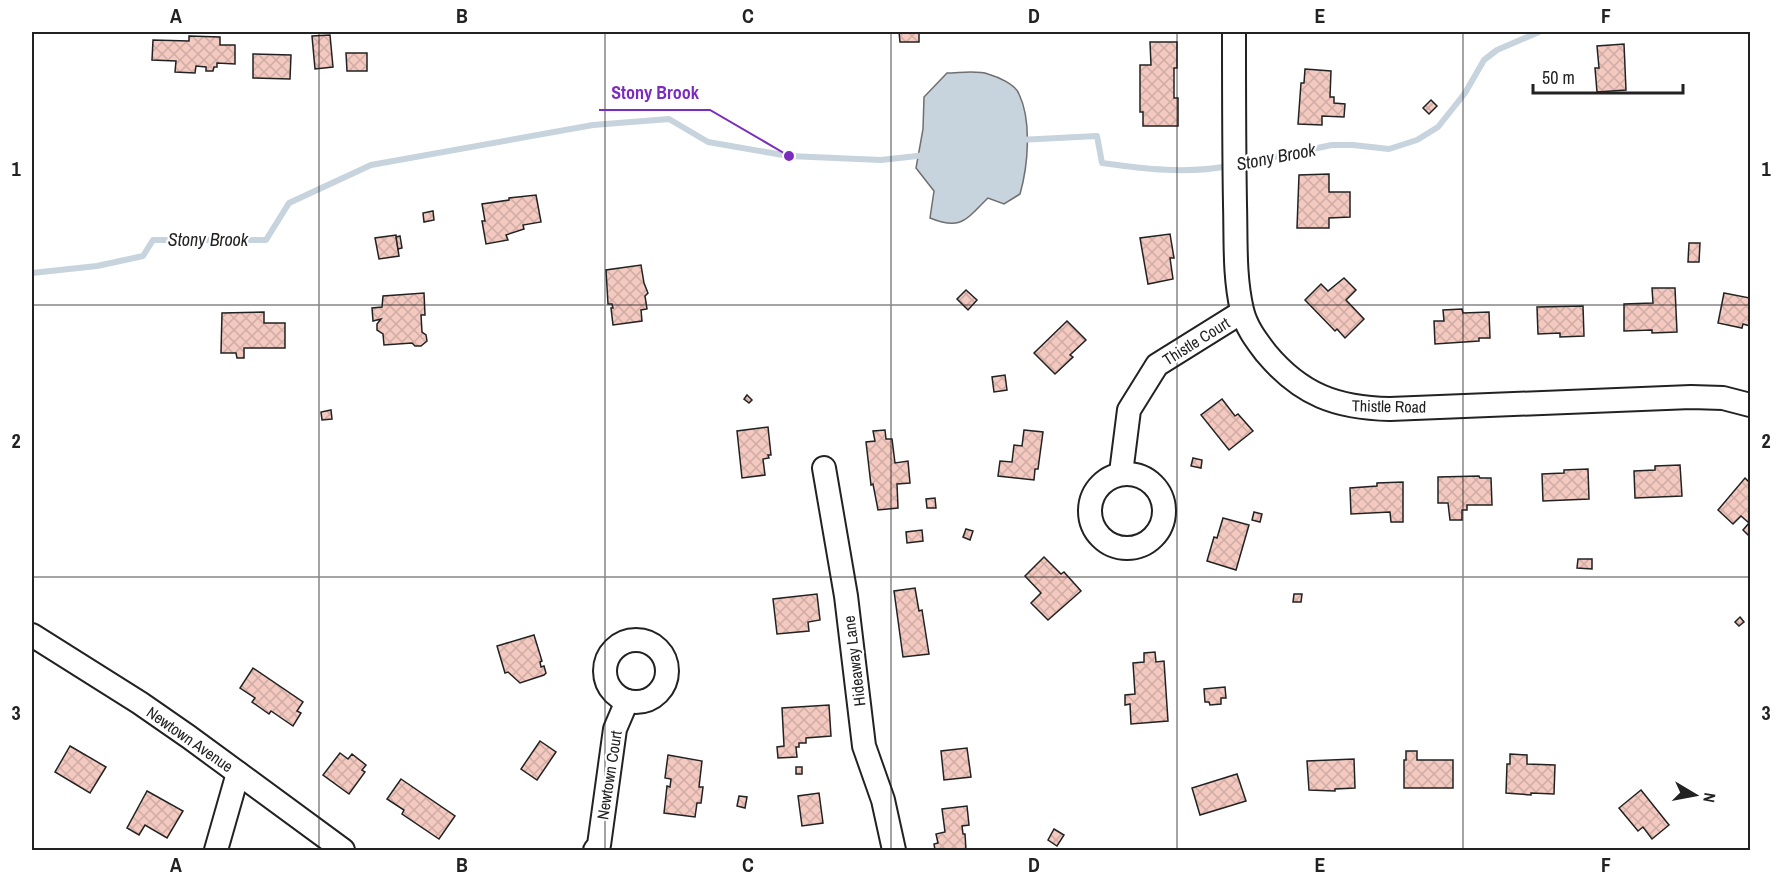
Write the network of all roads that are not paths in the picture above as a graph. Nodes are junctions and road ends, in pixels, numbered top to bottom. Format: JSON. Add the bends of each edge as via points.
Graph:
{"nodes":[{"id":1,"x":1234,"y":32,"type":"edge"},
{"id":2,"x":1242,"y":312,"type":"junction"},
{"id":3,"x":1750,"y":405,"type":"edge"},
{"id":4,"x":824,"y":468,"type":"dead end"},
{"id":5,"x":1121,"y":473,"type":"dead end"},
{"id":6,"x":32,"y":636,"type":"edge"},
{"id":7,"x":627,"y":701,"type":"dead end"},
{"id":8,"x":238,"y":773,"type":"junction"},
{"id":9,"x":216,"y":850,"type":"edge"},
{"id":10,"x":343,"y":850,"type":"edge"},
{"id":11,"x":595,"y":850,"type":"edge"},
{"id":12,"x":894,"y":850,"type":"edge"}],
"edges":[{"from":1,"to":2,"type":"street","name":"Thistle Road","via":[[1236,269]]},
{"from":2,"to":3,"type":"street","name":"Thistle Road","via":[[1250,331],[1285,374],[1313,394],[1345,406],[1390,409],[1691,397],[1723,398]]},
{"from":2,"to":5,"type":"street","name":"Thistle Court","via":[[1157,366],[1129,410]]},
{"from":4,"to":12,"type":"street","name":"Hideaway Lane","via":[[846,596],[864,746],[883,800]]},
{"from":6,"to":8,"type":"street","name":"Newtown Avenue","via":[[140,703]]},
{"from":7,"to":11,"type":"street","name":"Newtown Court","via":[[615,729],[599,845]]},
{"from":8,"to":9,"type":"street"},
{"from":8,"to":10,"type":"street","name":"Newtown Avenue"}]}
